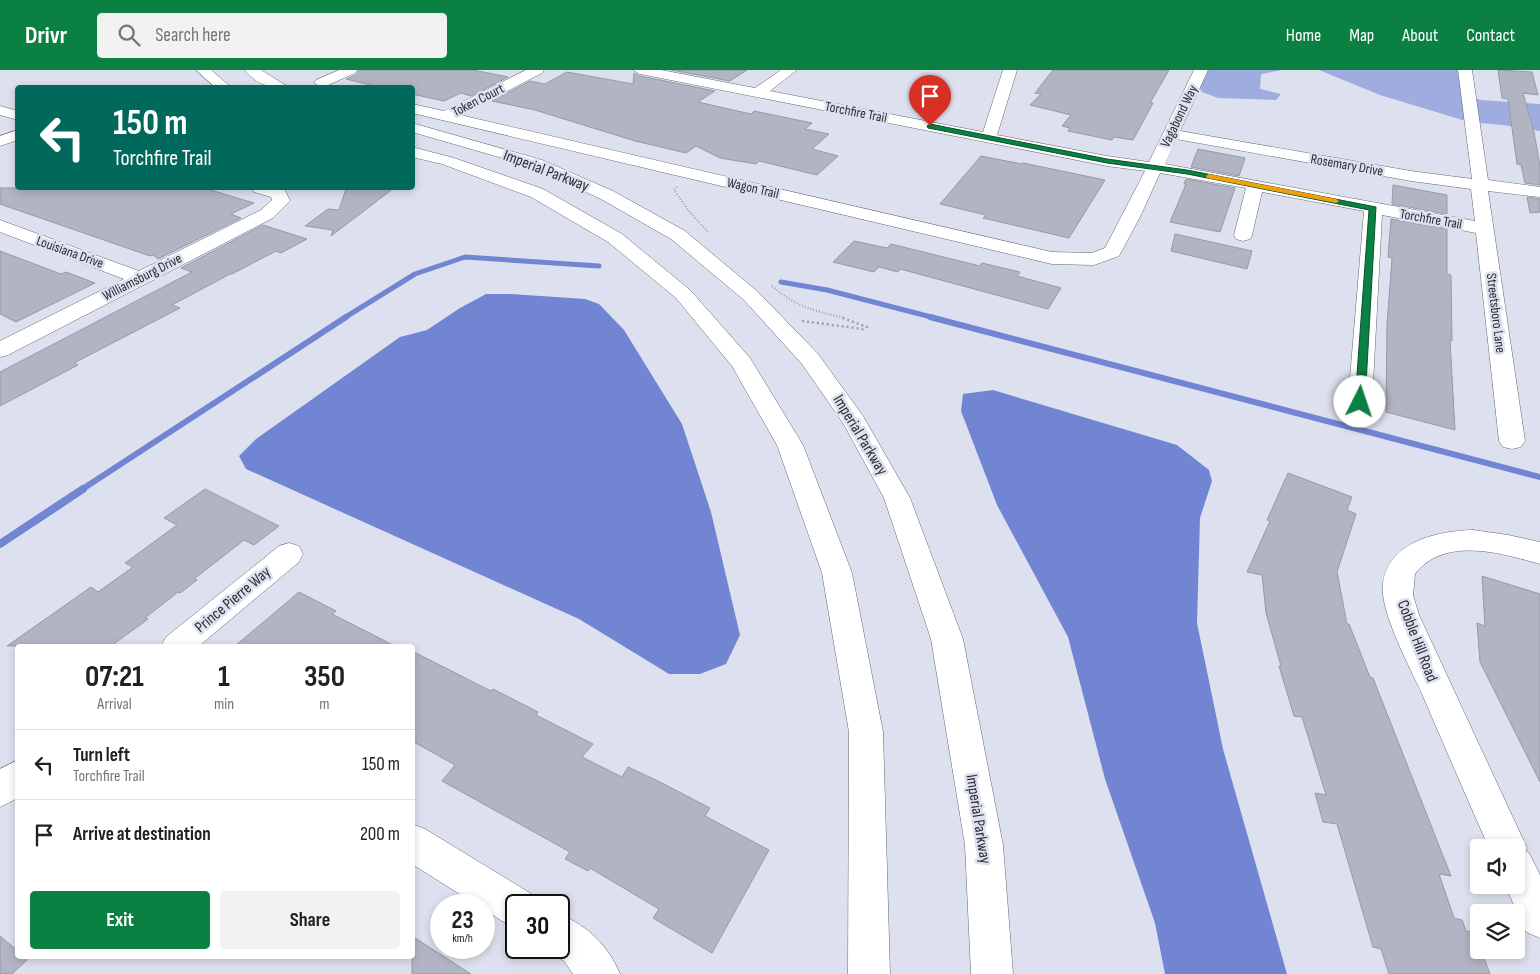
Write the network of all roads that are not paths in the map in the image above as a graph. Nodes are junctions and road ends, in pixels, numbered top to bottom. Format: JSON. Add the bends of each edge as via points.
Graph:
{"nodes":[{"id":1,"x":203,"y":70,"type":"edge"},
{"id":2,"x":252,"y":70,"type":"edge"},
{"id":3,"x":350,"y":70,"type":"edge"},
{"id":4,"x":537,"y":70,"type":"edge"},
{"id":5,"x":640,"y":70,"type":"edge"},
{"id":6,"x":790,"y":70,"type":"edge"},
{"id":7,"x":1010,"y":70,"type":"edge"},
{"id":8,"x":1201,"y":70,"type":"edge"},
{"id":9,"x":1465,"y":70,"type":"edge"},
{"id":10,"x":221,"y":85,"type":"edge"},
{"id":11,"x":276,"y":85,"type":"edge"},
{"id":12,"x":326,"y":85,"type":"edge"},
{"id":13,"x":758,"y":93,"type":"junction"},
{"id":14,"x":415,"y":109,"type":"edge"},
{"id":15,"x":0,"y":110,"type":"edge"},
{"id":16,"x":15,"y":115,"type":"edge"},
{"id":17,"x":446,"y":116,"type":"junction"},
{"id":18,"x":415,"y":128,"type":"edge"},
{"id":19,"x":1175,"y":128,"type":"junction"},
{"id":20,"x":15,"y":135,"type":"edge"},
{"id":21,"x":989,"y":137,"type":"junction"},
{"id":22,"x":0,"y":141,"type":"edge"},
{"id":23,"x":415,"y":153,"type":"edge"},
{"id":24,"x":1154,"y":169,"type":"junction"},
{"id":25,"x":1480,"y":182,"type":"junction"},
{"id":26,"x":1255,"y":185,"type":"junction"},
{"id":27,"x":266,"y":190,"type":"edge"},
{"id":28,"x":1540,"y":192,"type":"edge"},
{"id":29,"x":1373,"y":208,"type":"junction"},
{"id":30,"x":0,"y":226,"type":"edge"},
{"id":31,"x":1485,"y":229,"type":"junction"},
{"id":32,"x":1243,"y":235,"type":"dead end"},
{"id":33,"x":1094,"y":259,"type":"joint"},
{"id":34,"x":139,"y":278,"type":"junction"},
{"id":35,"x":0,"y":350,"type":"edge"},
{"id":36,"x":1360,"y":402,"type":"dead end"},
{"id":37,"x":1512,"y":441,"type":"dead end"},
{"id":38,"x":289,"y":554,"type":"dead end"},
{"id":39,"x":1540,"y":554,"type":"edge"},
{"id":40,"x":179,"y":644,"type":"edge"},
{"id":41,"x":15,"y":778,"type":"edge"},
{"id":42,"x":0,"y":790,"type":"edge"},
{"id":43,"x":1504,"y":839,"type":"edge"},
{"id":44,"x":415,"y":844,"type":"edge"},
{"id":45,"x":1525,"y":886,"type":"edge"},
{"id":46,"x":505,"y":899,"type":"edge"},
{"id":47,"x":1540,"y":918,"type":"edge"},
{"id":48,"x":570,"y":942,"type":"edge"},
{"id":49,"x":599,"y":974,"type":"edge"},
{"id":50,"x":869,"y":974,"type":"edge"},
{"id":51,"x":992,"y":974,"type":"edge"}],
"edges":[{"from":1,"to":10,"type":"street"},
{"from":2,"to":11,"type":"street"},
{"from":3,"to":12,"type":"street"},
{"from":4,"to":17,"type":"street","name":"Token Court"},
{"from":5,"to":13,"type":"street","name":"Torchfire Trail"},
{"from":6,"to":13,"type":"street"},
{"from":7,"to":21,"type":"street"},
{"from":8,"to":19,"type":"street","name":"Vagabond Way"},
{"from":9,"to":25,"type":"street","name":"Streetsboro Lane"},
{"from":13,"to":21,"type":"street","name":"Torchfire Trail"},
{"from":14,"to":17,"type":"street","name":"Wagon Trail"},
{"from":15,"to":16,"type":"street"},
{"from":17,"to":33,"type":"street","name":"Wagon Trail","via":[[1052,258]]},
{"from":18,"to":51,"type":"street","name":"Imperial Parkway","via":[[536,163],[608,195],[678,236],[751,296],[810,359],[854,421],[897,498],[947,639],[984,845]]},
{"from":19,"to":24,"type":"street","name":"Vagabond Way"},
{"from":19,"to":25,"type":"street","name":"Rosemary Drive","via":[[1411,176]]},
{"from":20,"to":22,"type":"street"},
{"from":21,"to":24,"type":"street","name":"Torchfire Trail"},
{"from":23,"to":50,"type":"street","name":"Imperial Parkway","via":[[448,161],[537,194],[615,238],[683,294],[742,363],[790,445],[837,573],[866,732]]},
{"from":24,"to":26,"type":"street","name":"Torchfire Trail"},
{"from":24,"to":33,"type":"street","name":"Vagabond Way","via":[[1112,252]]},
{"from":25,"to":28,"type":"street","name":"Rosemary Drive"},
{"from":25,"to":31,"type":"street","name":"Streetsboro Lane"},
{"from":26,"to":29,"type":"street","name":"Torchfire Trail"},
{"from":26,"to":32,"type":"street"},
{"from":27,"to":34,"type":"street","name":"Williamsburg Drive","via":[[278,194],[281,201],[266,214]]},
{"from":29,"to":31,"type":"street","name":"Torchfire Trail"},
{"from":29,"to":36,"type":"street"},
{"from":30,"to":34,"type":"street","name":"Louisiana Drive"},
{"from":31,"to":37,"type":"street","name":"Streetsboro Lane"},
{"from":34,"to":35,"type":"street","name":"Williamsburg Drive"},
{"from":38,"to":40,"type":"street","name":"Prince Pierre Way"},
{"from":39,"to":43,"type":"street","name":"Cobble Hill Road","via":[[1469,540],[1427,546],[1402,568],[1398,583],[1400,602],[1411,634]]},
{"from":41,"to":42,"type":"street"},
{"from":44,"to":46,"type":"street"},
{"from":45,"to":47,"type":"street"},
{"from":48,"to":49,"type":"street"}]}
